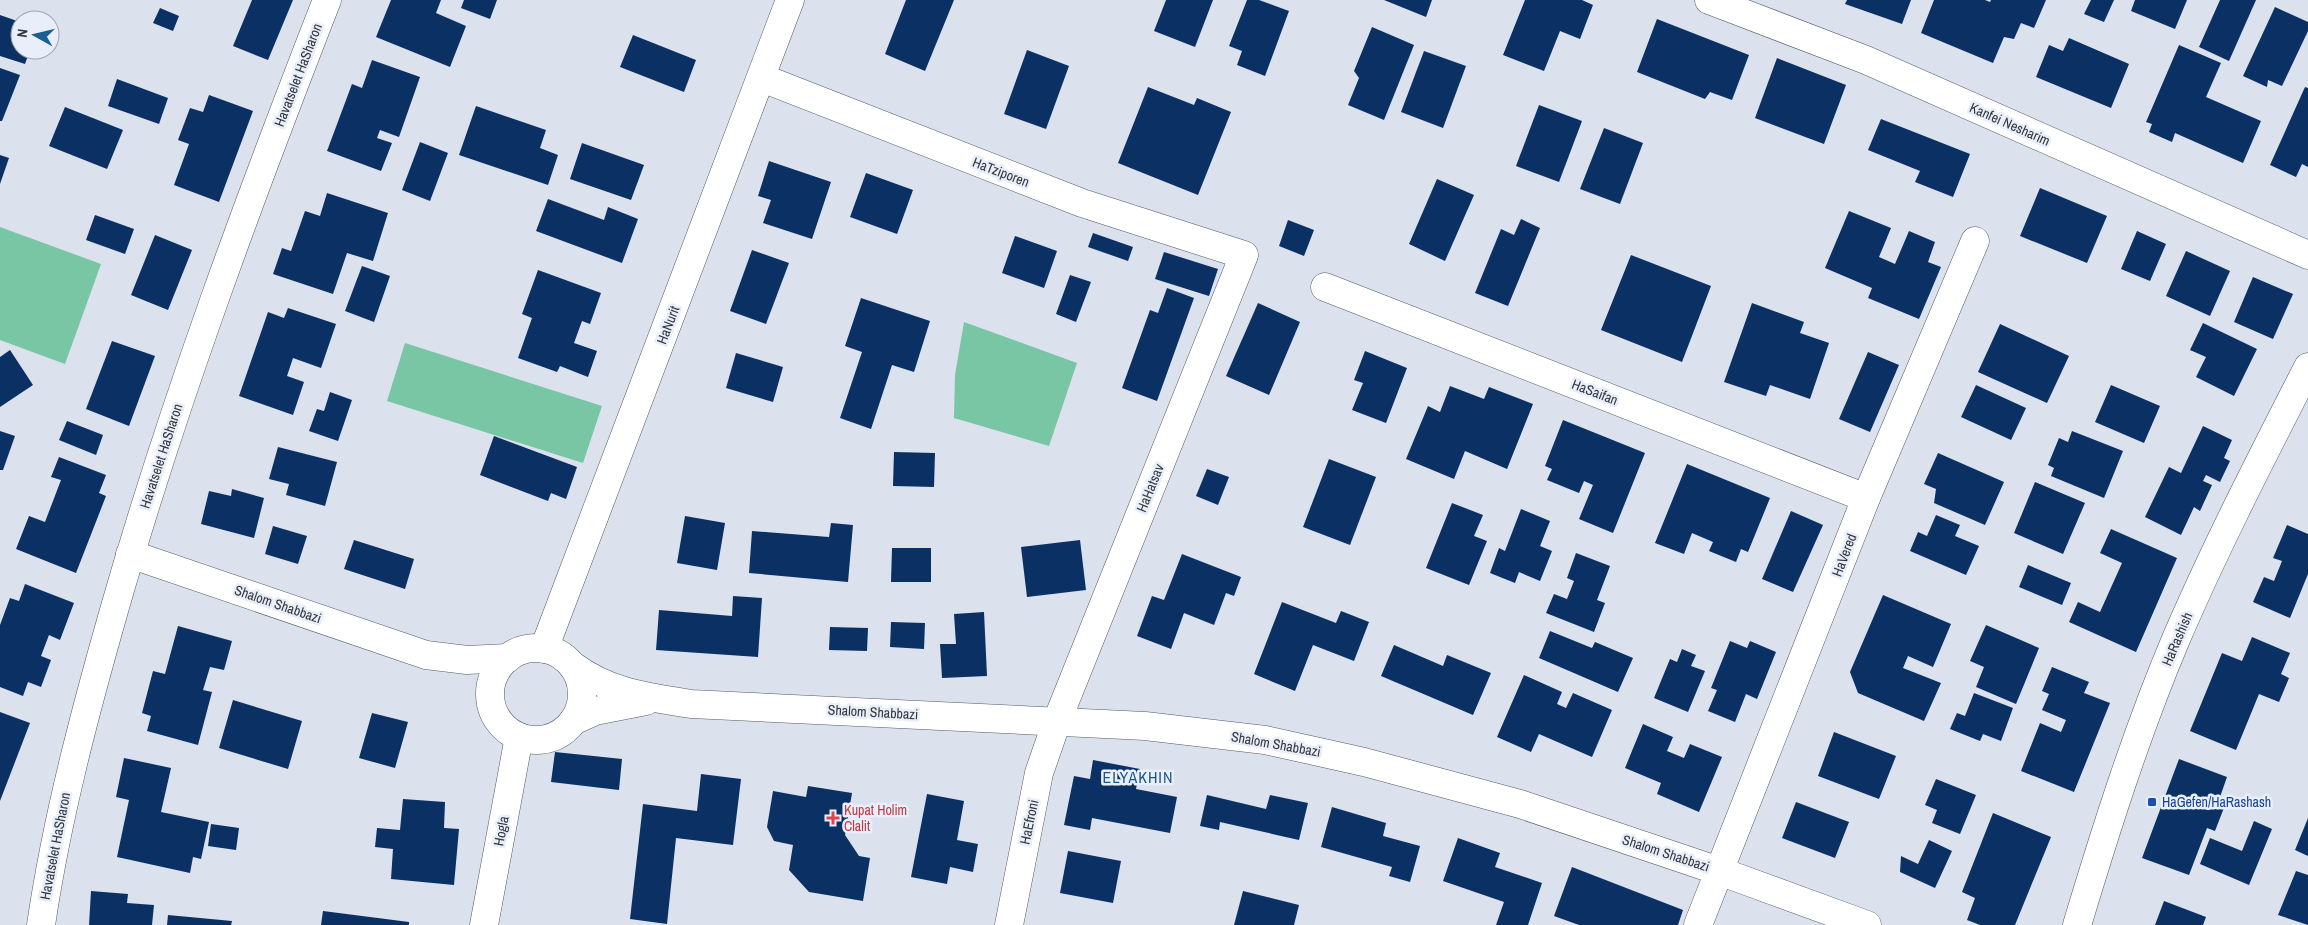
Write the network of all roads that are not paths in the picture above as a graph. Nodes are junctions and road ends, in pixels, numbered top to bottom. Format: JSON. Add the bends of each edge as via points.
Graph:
{"nodes":[{"id":1,"x":327,"y":0,"type":"edge"},
{"id":2,"x":790,"y":0,"type":"edge"},
{"id":3,"x":1709,"y":0,"type":"edge"},
{"id":4,"x":762,"y":78,"type":"junction"},
{"id":5,"x":1975,"y":241,"type":"dead end"},
{"id":6,"x":1244,"y":255,"type":"joint"},
{"id":7,"x":2308,"y":255,"type":"edge"},
{"id":8,"x":1325,"y":287,"type":"dead end"},
{"id":9,"x":2308,"y":367,"type":"edge"},
{"id":10,"x":1866,"y":498,"type":"junction"},
{"id":11,"x":130,"y":554,"type":"junction"},
{"id":12,"x":544,"y":649,"type":"junction"},
{"id":13,"x":426,"y":655,"type":"junction"},
{"id":14,"x":508,"y":658,"type":"junction"},
{"id":15,"x":573,"y":666,"type":"junction"},
{"id":16,"x":659,"y":699,"type":"junction"},
{"id":17,"x":492,"y":704,"type":"junction"},
{"id":18,"x":573,"y":721,"type":"junction"},
{"id":19,"x":1057,"y":721,"type":"junction"},
{"id":20,"x":519,"y":737,"type":"junction"},
{"id":21,"x":1719,"y":871,"type":"junction"},
{"id":22,"x":41,"y":925,"type":"edge"},
{"id":23,"x":484,"y":925,"type":"edge"},
{"id":24,"x":1009,"y":925,"type":"edge"},
{"id":25,"x":1698,"y":925,"type":"edge"},
{"id":26,"x":1867,"y":925,"type":"edge"},
{"id":27,"x":2077,"y":925,"type":"edge"}],
"edges":[{"from":1,"to":11,"type":"street","name":"Havatselet HaSharon","via":[[225,266]]},
{"from":2,"to":4,"type":"street","name":"HaNurit"},
{"from":3,"to":7,"type":"street","name":"Kanfei Nesharim","via":[[1866,60]]},
{"from":4,"to":6,"type":"street","name":"HaTziporen","via":[[1082,203]]},
{"from":4,"to":12,"type":"street","name":"HaNurit"},
{"from":5,"to":10,"type":"street","name":"HaVered"},
{"from":6,"to":19,"type":"street","name":"HaHatsav"},
{"from":8,"to":10,"type":"street","name":"HaSaifan"},
{"from":9,"to":27,"type":"street","name":"HaRashish","via":[[2175,641],[2129,765]]},
{"from":10,"to":21,"type":"street","name":"HaVered"},
{"from":11,"to":13,"type":"street","name":"Shalom Shabbazi"},
{"from":11,"to":22,"type":"street","name":"Havatselet HaSharon","via":[[71,769],[51,859]]},
{"from":12,"to":14,"type":"street","via":[[524,649]]},
{"from":12,"to":15,"type":"street","via":[[564,657]]},
{"from":13,"to":14,"type":"street","name":"Shalom Shabbazi","via":[[467,660]]},
{"from":13,"to":17,"type":"street","name":"Shalom Shabbazi","via":[[478,688]]},
{"from":14,"to":17,"type":"street","via":[[494,675],[490,689]]},
{"from":15,"to":16,"type":"street","name":"Shalom Shabbazi","via":[[606,686]]},
{"from":15,"to":18,"type":"street","via":[[582,692],[580,707]]},
{"from":16,"to":18,"type":"street","name":"Shalom Shabbazi","via":[[610,707]]},
{"from":16,"to":19,"type":"street","name":"Shalom Shabbazi","via":[[722,706]]},
{"from":17,"to":20,"type":"street","via":[[497,718]]},
{"from":18,"to":20,"type":"street","via":[[563,732],[549,738]]},
{"from":19,"to":21,"type":"street","name":"Shalom Shabbazi","via":[[1207,732],[1316,751],[1520,804]]},
{"from":19,"to":24,"type":"street","name":"HaEfroni","via":[[1039,773]]},
{"from":20,"to":23,"type":"street","name":"Hogla"},
{"from":21,"to":25,"type":"street","name":"HaVered"},
{"from":21,"to":26,"type":"street","name":"Shalom Shabbazi"}]}
